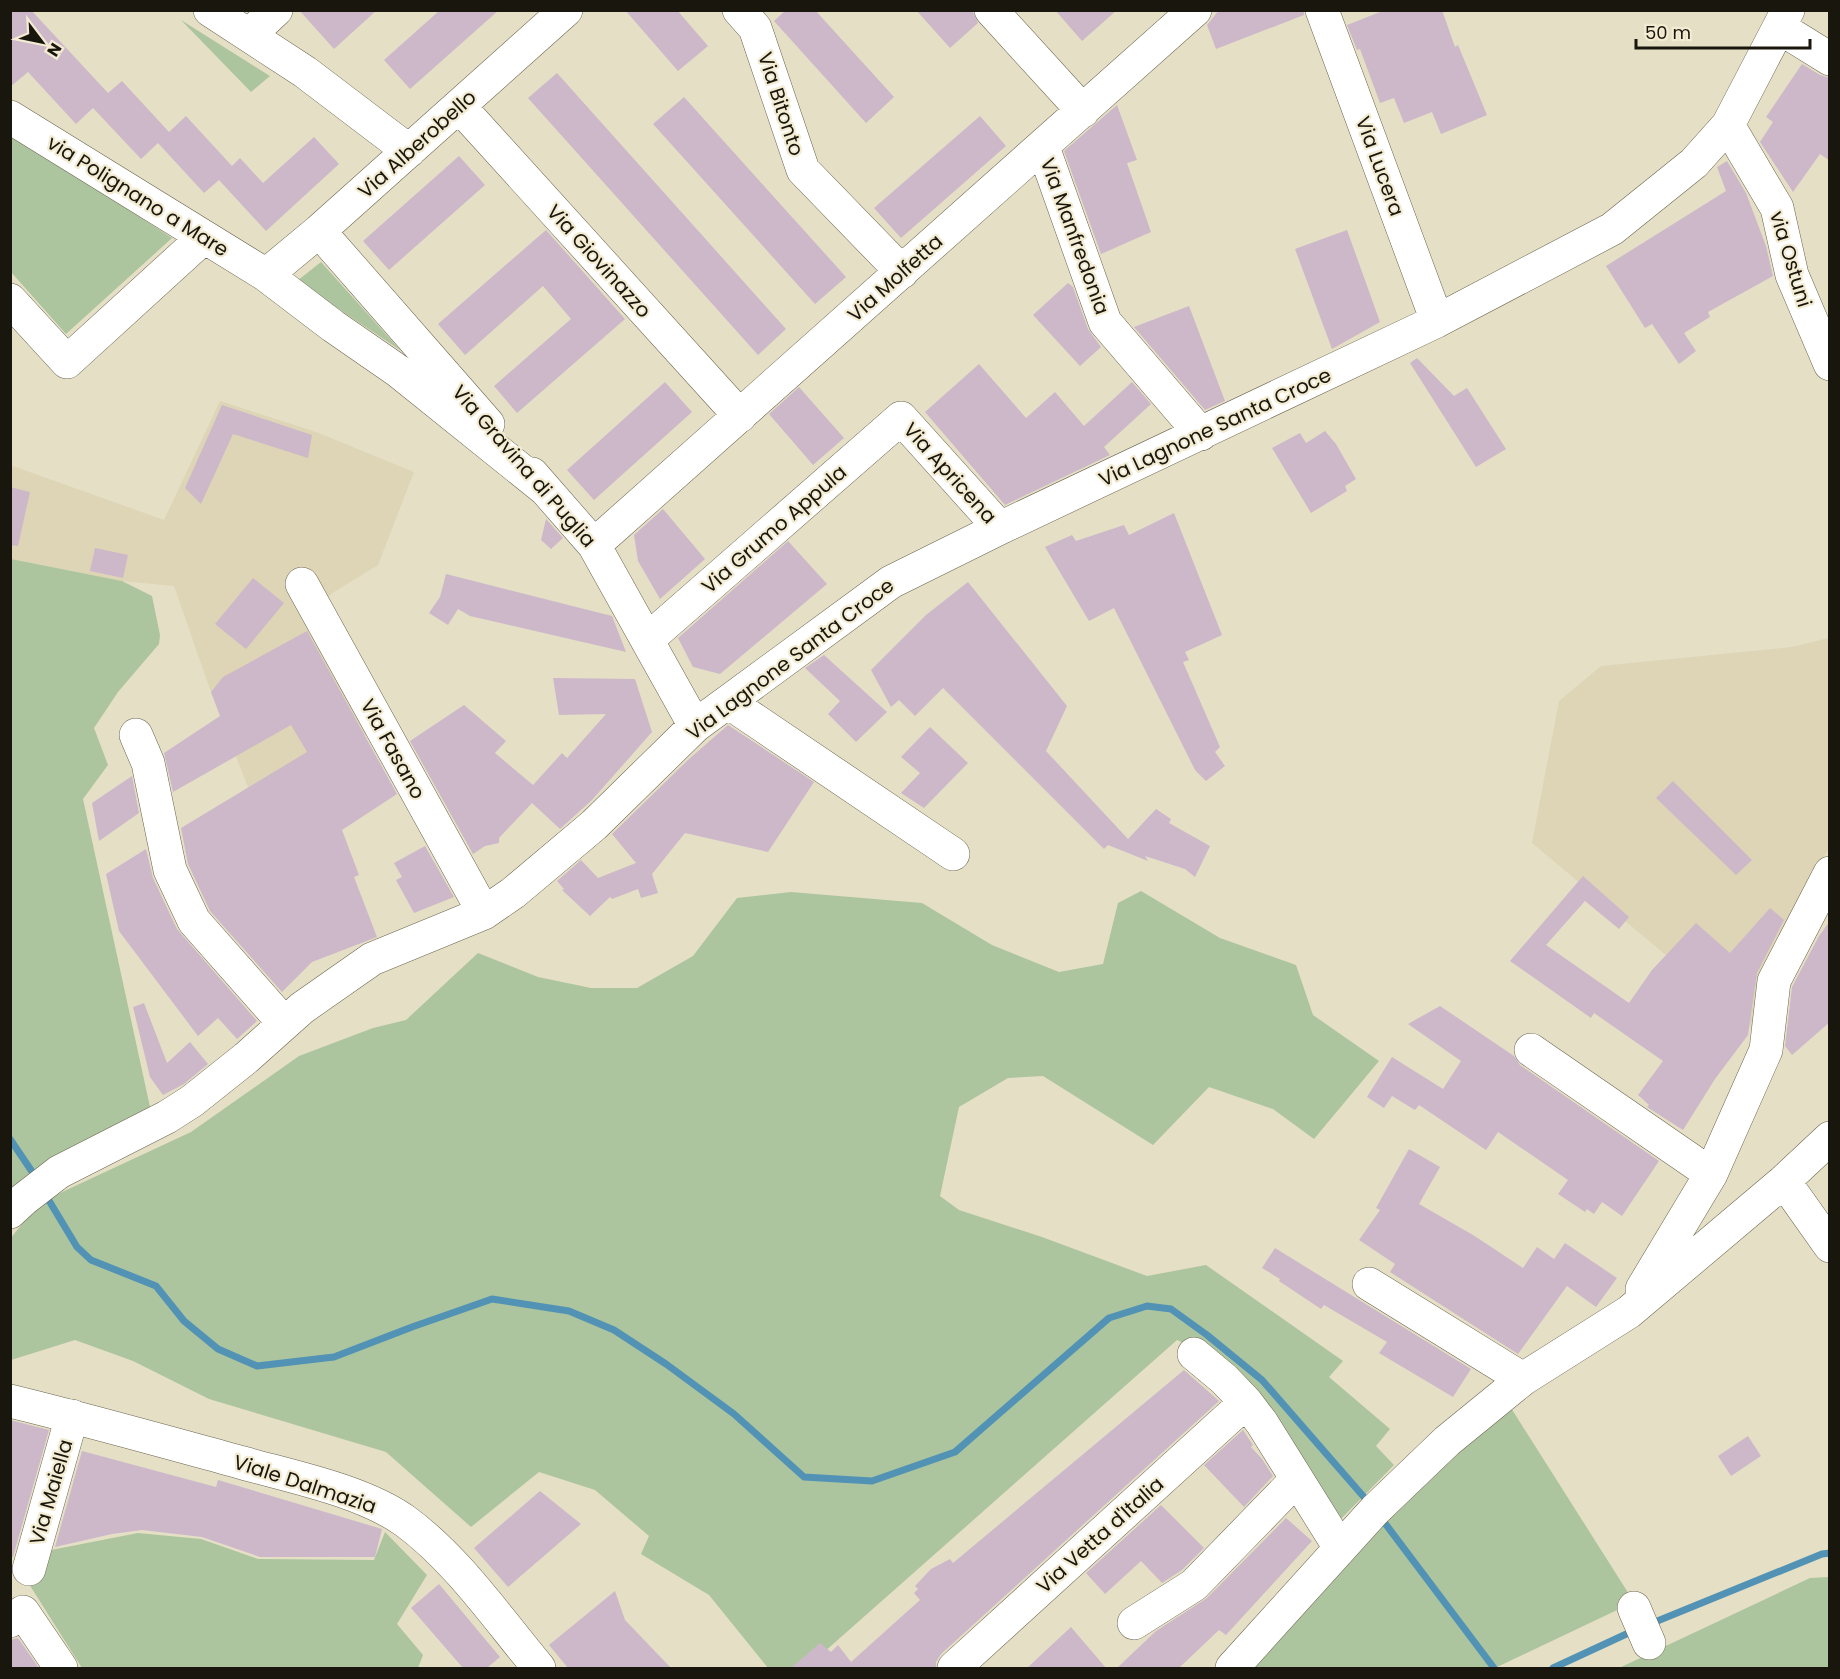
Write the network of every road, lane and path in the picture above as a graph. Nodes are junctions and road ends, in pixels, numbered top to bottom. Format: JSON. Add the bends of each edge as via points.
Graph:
{"nodes":[{"id":1,"x":210,"y":10,"type":"edge"},
{"id":2,"x":276,"y":10,"type":"edge"},
{"id":3,"x":566,"y":10,"type":"edge"},
{"id":4,"x":739,"y":10,"type":"edge"},
{"id":5,"x":991,"y":10,"type":"edge"},
{"id":6,"x":1195,"y":10,"type":"edge"},
{"id":7,"x":1322,"y":10,"type":"edge"},
{"id":8,"x":1784,"y":19,"type":"edge"},
{"id":9,"x":249,"y":35,"type":"junction"},
{"id":10,"x":1830,"y":58,"type":"edge"},
{"id":11,"x":459,"y":106,"type":"junction"},
{"id":12,"x":1083,"y":111,"type":"junction"},
{"id":13,"x":10,"y":117,"type":"edge"},
{"id":14,"x":1728,"y":125,"type":"junction"},
{"id":15,"x":1043,"y":147,"type":"junction"},
{"id":16,"x":409,"y":151,"type":"junction"},
{"id":17,"x":319,"y":231,"type":"junction"},
{"id":18,"x":204,"y":237,"type":"junction"},
{"id":19,"x":902,"y":272,"type":"junction"},
{"id":20,"x":266,"y":275,"type":"junction"},
{"id":21,"x":10,"y":300,"type":"edge"},
{"id":22,"x":1437,"y":321,"type":"junction"},
{"id":23,"x":1830,"y":364,"type":"edge"},
{"id":24,"x":740,"y":416,"type":"junction"},
{"id":25,"x":901,"y":418,"type":"joint"},
{"id":26,"x":1201,"y":434,"type":"junction"},
{"id":27,"x":546,"y":490,"type":"junction"},
{"id":28,"x":1000,"y":528,"type":"junction"},
{"id":29,"x":594,"y":545,"type":"junction"},
{"id":30,"x":302,"y":584,"type":"dead end"},
{"id":31,"x":647,"y":640,"type":"junction"},
{"id":32,"x":728,"y":702,"type":"junction"},
{"id":33,"x":695,"y":726,"type":"junction"},
{"id":34,"x":135,"y":735,"type":"dead end"},
{"id":35,"x":953,"y":854,"type":"dead end"},
{"id":36,"x":1830,"y":873,"type":"edge"},
{"id":37,"x":484,"y":914,"type":"junction"},
{"id":38,"x":284,"y":1023,"type":"junction"},
{"id":39,"x":1531,"y":1050,"type":"dead end"},
{"id":40,"x":1830,"y":1138,"type":"edge"},
{"id":41,"x":1711,"y":1174,"type":"junction"},
{"id":42,"x":1784,"y":1181,"type":"junction"},
{"id":43,"x":17,"y":1206,"type":"edge"},
{"id":44,"x":1830,"y":1246,"type":"edge"},
{"id":45,"x":1370,"y":1284,"type":"dead end"},
{"id":46,"x":1629,"y":1312,"type":"junction"},
{"id":47,"x":1194,"y":1354,"type":"dead end"},
{"id":48,"x":1523,"y":1379,"type":"junction"},
{"id":49,"x":10,"y":1401,"type":"edge"},
{"id":50,"x":1246,"y":1402,"type":"junction"},
{"id":51,"x":72,"y":1416,"type":"junction"},
{"id":52,"x":1298,"y":1479,"type":"junction"},
{"id":53,"x":1340,"y":1548,"type":"junction"},
{"id":54,"x":29,"y":1569,"type":"dead end"},
{"id":55,"x":1634,"y":1608,"type":"dead end"},
{"id":56,"x":17,"y":1617,"type":"edge"},
{"id":57,"x":1134,"y":1623,"type":"dead end"},
{"id":58,"x":1649,"y":1643,"type":"dead end"},
{"id":59,"x":61,"y":1668,"type":"edge"},
{"id":60,"x":539,"y":1668,"type":"edge"},
{"id":61,"x":954,"y":1668,"type":"edge"},
{"id":62,"x":1232,"y":1668,"type":"edge"}],
"edges":[{"from":1,"to":9,"type":"street"},
{"from":2,"to":9,"type":"street"},
{"from":3,"to":11,"type":"street","name":"Via Alberobello"},
{"from":4,"to":19,"type":"street","name":"Via Bitonto","via":[[755,28],[803,170]]},
{"from":5,"to":12,"type":"street"},
{"from":6,"to":12,"type":"street","name":"Via Molfetta"},
{"from":7,"to":22,"type":"street","name":"Via Lucera"},
{"from":8,"to":10,"type":"street"},
{"from":8,"to":14,"type":"street","name":"Via Lagnone Santa Croce"},
{"from":9,"to":16,"type":"street","via":[[306,72]]},
{"from":11,"to":16,"type":"street","name":"Via Alberobello"},
{"from":11,"to":24,"type":"street","name":"Via Giovinazzo"},
{"from":12,"to":15,"type":"street","name":"Via Molfetta"},
{"from":13,"to":18,"type":"street","name":"via Polignano a Mare"},
{"from":14,"to":22,"type":"street","name":"Via Lagnone Santa Croce","via":[[1694,163],[1612,229]]},
{"from":14,"to":23,"type":"street","name":"via Ostuni","via":[[1777,208],[1792,276]]},
{"from":15,"to":19,"type":"street","name":"Via Molfetta"},
{"from":15,"to":26,"type":"street","name":"Via Manfredonia","via":[[1105,322]]},
{"from":16,"to":17,"type":"street","name":"Via Alberobello"},
{"from":17,"to":20,"type":"street","name":"Via Alberobello"},
{"from":17,"to":27,"type":"street","name":"Via Gravina di Puglia"},
{"from":18,"to":20,"type":"street","name":"via Polignano a Mare"},
{"from":18,"to":21,"type":"street","via":[[67,362]]},
{"from":19,"to":24,"type":"street","name":"Via Molfetta"},
{"from":20,"to":27,"type":"street","name":"via Polignano a Mare","via":[[398,371]]},
{"from":22,"to":26,"type":"street","name":"Via Lagnone Santa Croce"},
{"from":24,"to":29,"type":"street","name":"Via Molfetta"},
{"from":25,"to":28,"type":"street","name":"Via Apricena"},
{"from":25,"to":31,"type":"street","name":"Via Grumo Appula"},
{"from":26,"to":28,"type":"street","name":"Via Lagnone Santa Croce"},
{"from":27,"to":29,"type":"street","name":"Via Gravina di Puglia"},
{"from":28,"to":32,"type":"street","name":"Via Lagnone Santa Croce","via":[[891,582]]},
{"from":29,"to":31,"type":"street","name":"Via Gravina di Puglia"},
{"from":30,"to":37,"type":"street","name":"Via Fasano"},
{"from":31,"to":33,"type":"street","name":"Via Gravina di Puglia"},
{"from":32,"to":33,"type":"street","name":"Via Lagnone Santa Croce"},
{"from":32,"to":35,"type":"street"},
{"from":33,"to":37,"type":"street","name":"Via Lagnone Santa Croce","via":[[594,825]]},
{"from":34,"to":38,"type":"street","via":[[148,763],[170,870],[194,921]]},
{"from":36,"to":41,"type":"street","via":[[1774,981],[1766,1050]]},
{"from":37,"to":38,"type":"street","name":"Via Lagnone Santa Croce","via":[[372,959]]},
{"from":38,"to":43,"type":"street","name":"Via Lagnone Santa Croce","via":[[192,1101],[167,1118],[59,1173]]},
{"from":39,"to":41,"type":"street"},
{"from":40,"to":42,"type":"street"},
{"from":41,"to":46,"type":"street"},
{"from":42,"to":44,"type":"street"},
{"from":42,"to":46,"type":"street"},
{"from":45,"to":48,"type":"street"},
{"from":46,"to":48,"type":"street"},
{"from":47,"to":50,"type":"street"},
{"from":48,"to":53,"type":"street","via":[[1447,1441]]},
{"from":49,"to":51,"type":"street","name":"Viale Dalmazia"},
{"from":50,"to":52,"type":"street"},
{"from":50,"to":61,"type":"street","name":"Via Vetta d'Italia"},
{"from":51,"to":54,"type":"street","name":"Via Maiella"},
{"from":51,"to":60,"type":"street","name":"Viale Dalmazia","via":[[312,1482],[389,1512],[441,1553]]},
{"from":52,"to":53,"type":"street"},
{"from":52,"to":57,"type":"street","via":[[1194,1585]]},
{"from":53,"to":62,"type":"street"},
{"from":55,"to":58,"type":"street"},
{"from":56,"to":59,"type":"street"}]}
